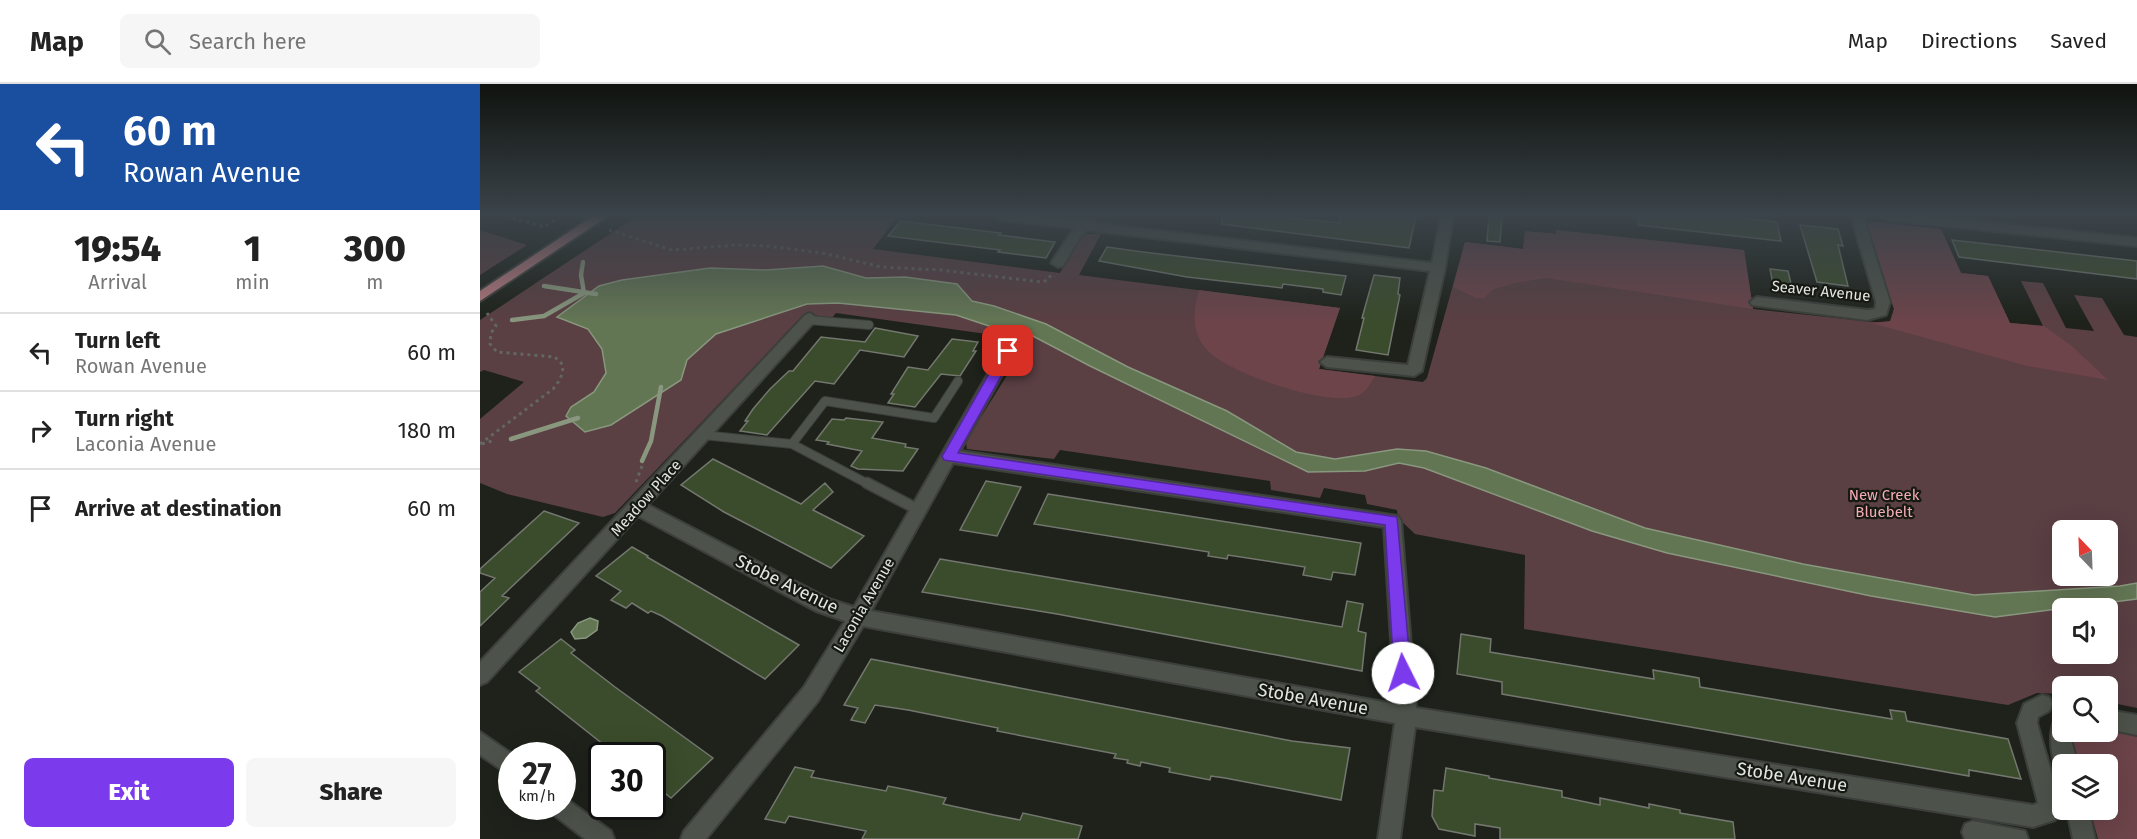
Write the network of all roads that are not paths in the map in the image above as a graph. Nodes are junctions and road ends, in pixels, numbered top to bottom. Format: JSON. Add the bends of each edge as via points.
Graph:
{"nodes":[{"id":1,"x":549,"y":251,"type":"edge"},
{"id":2,"x":1065,"y":251,"type":"edge"},
{"id":3,"x":1297,"y":251,"type":"edge"},
{"id":4,"x":1441,"y":251,"type":"edge"},
{"id":5,"x":1868,"y":251,"type":"edge"},
{"id":6,"x":1058,"y":263,"type":"road end"},
{"id":7,"x":1438,"y":268,"type":"junction"},
{"id":8,"x":480,"y":297,"type":"edge"},
{"id":9,"x":1757,"y":302,"type":"dead end"},
{"id":10,"x":809,"y":319,"type":"joint"},
{"id":11,"x":869,"y":325,"type":"dead end"},
{"id":12,"x":1008,"y":351,"type":"dead end"},
{"id":13,"x":1327,"y":362,"type":"dead end"},
{"id":14,"x":958,"y":381,"type":"dead end"},
{"id":15,"x":702,"y":435,"type":"junction"},
{"id":16,"x":792,"y":444,"type":"junction"},
{"id":17,"x":949,"y":456,"type":"junction"},
{"id":18,"x":637,"y":507,"type":"junction"},
{"id":19,"x":919,"y":510,"type":"junction"},
{"id":20,"x":858,"y":617,"type":"junction"},
{"id":21,"x":480,"y":676,"type":"edge"},
{"id":22,"x":2042,"y":704,"type":"dead end"},
{"id":23,"x":1406,"y":716,"type":"junction"},
{"id":24,"x":2118,"y":722,"type":"edge"},
{"id":25,"x":2137,"y":725,"type":"edge"},
{"id":26,"x":480,"y":742,"type":"edge"},
{"id":27,"x":498,"y":756,"type":"edge"},
{"id":28,"x":576,"y":818,"type":"edge"},
{"id":29,"x":2080,"y":820,"type":"edge"},
{"id":30,"x":1973,"y":832,"type":"dead end"},
{"id":31,"x":603,"y":839,"type":"edge"},
{"id":32,"x":692,"y":839,"type":"edge"},
{"id":33,"x":1389,"y":839,"type":"edge"},
{"id":34,"x":2017,"y":839,"type":"edge"},
{"id":35,"x":2084,"y":839,"type":"edge"}],
"edges":[{"from":1,"to":8,"type":"main road"},
{"from":2,"to":6,"type":"street"},
{"from":3,"to":7,"type":"street"},
{"from":4,"to":7,"type":"street"},
{"from":5,"to":9,"type":"street","name":"Seaver Avenue","via":[[1883,302],[1881,312],[1867,315]]},
{"from":7,"to":13,"type":"street","via":[[1414,372]]},
{"from":10,"to":11,"type":"lane"},
{"from":10,"to":15,"type":"street","name":"Meadow Place"},
{"from":12,"to":17,"type":"street","name":"Laconia Avenue"},
{"from":14,"to":16,"type":"lane","via":[[934,418],[825,401]]},
{"from":15,"to":16,"type":"lane"},
{"from":15,"to":18,"type":"street","name":"Meadow Place"},
{"from":16,"to":19,"type":"lane"},
{"from":17,"to":19,"type":"street","name":"Laconia Avenue"},
{"from":17,"to":23,"type":"street","via":[[1392,521]]},
{"from":18,"to":20,"type":"street","name":"Stobe Avenue","via":[[824,605]]},
{"from":18,"to":21,"type":"street","name":"Meadow Place"},
{"from":19,"to":20,"type":"street","name":"Laconia Avenue"},
{"from":20,"to":23,"type":"street","name":"Stobe Avenue"},
{"from":20,"to":32,"type":"street","name":"Laconia Avenue","via":[[812,694]]},
{"from":22,"to":23,"type":"street","name":"Stobe Avenue","via":[[2033,707],[2027,723],[2049,798],[2048,812],[2033,816]]},
{"from":23,"to":33,"type":"street"},
{"from":24,"to":25,"type":"street"},
{"from":26,"to":27,"type":"street"},
{"from":28,"to":31,"type":"street"},
{"from":29,"to":35,"type":"street"},
{"from":30,"to":34,"type":"street"}]}
